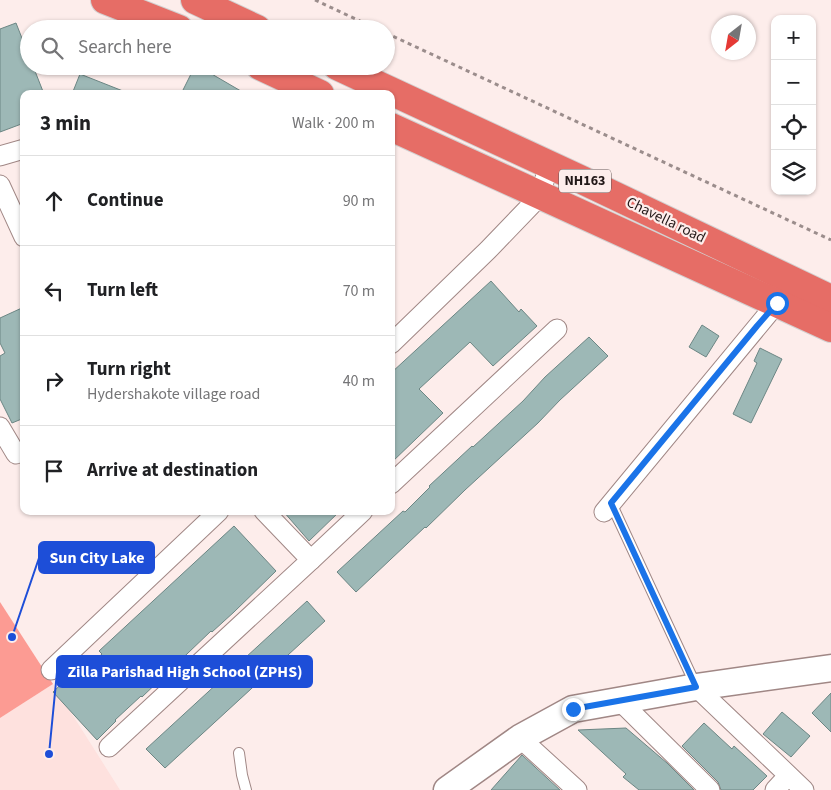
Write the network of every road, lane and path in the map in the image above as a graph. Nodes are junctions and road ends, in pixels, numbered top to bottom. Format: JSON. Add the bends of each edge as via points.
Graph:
{"nodes":[{"id":1,"x":106,"y":0,"type":"edge"},
{"id":2,"x":194,"y":0,"type":"edge"},
{"id":3,"x":315,"y":0,"type":"edge"},
{"id":4,"x":156,"y":20,"type":"edge"},
{"id":5,"x":237,"y":20,"type":"edge"},
{"id":6,"x":358,"y":20,"type":"edge"},
{"id":7,"x":395,"y":37,"type":"edge"},
{"id":8,"x":279,"y":75,"type":"edge"},
{"id":9,"x":356,"y":75,"type":"edge"},
{"id":10,"x":311,"y":90,"type":"edge"},
{"id":11,"x":389,"y":90,"type":"edge"},
{"id":12,"x":395,"y":93,"type":"edge"},
{"id":13,"x":395,"y":129,"type":"edge"},
{"id":14,"x":20,"y":151,"type":"edge"},
{"id":15,"x":0,"y":156,"type":"edge"},
{"id":16,"x":549,"y":164,"type":"junction"},
{"id":17,"x":0,"y":185,"type":"edge"},
{"id":18,"x":540,"y":196,"type":"junction"},
{"id":19,"x":20,"y":228,"type":"edge"},
{"id":20,"x":831,"y":240,"type":"edge"},
{"id":21,"x":831,"y":299,"type":"edge"},
{"id":22,"x":777,"y":303,"type":"junction"},
{"id":23,"x":831,"y":328,"type":"edge"},
{"id":24,"x":557,"y":329,"type":"dead end"},
{"id":25,"x":395,"y":340,"type":"edge"},
{"id":26,"x":0,"y":427,"type":"edge"},
{"id":27,"x":16,"y":454,"type":"dead end"},
{"id":28,"x":395,"y":480,"type":"edge"},
{"id":29,"x":607,"y":507,"type":"joint"},
{"id":30,"x":215,"y":515,"type":"edge"},
{"id":31,"x":268,"y":515,"type":"edge"},
{"id":32,"x":359,"y":515,"type":"edge"},
{"id":33,"x":311,"y":560,"type":"junction"},
{"id":34,"x":51,"y":670,"type":"dead end"},
{"id":35,"x":826,"y":674,"type":"edge"},
{"id":36,"x":696,"y":687,"type":"junction"},
{"id":37,"x":620,"y":701,"type":"junction"},
{"id":38,"x":520,"y":738,"type":"junction"},
{"id":39,"x":109,"y":747,"type":"dead end"},
{"id":40,"x":239,"y":753,"type":"dead end"},
{"id":41,"x":788,"y":776,"type":"junction"},
{"id":42,"x":449,"y":789,"type":"edge"},
{"id":43,"x":246,"y":790,"type":"edge"},
{"id":44,"x":577,"y":790,"type":"edge"},
{"id":45,"x":710,"y":790,"type":"edge"},
{"id":46,"x":775,"y":790,"type":"edge"},
{"id":47,"x":804,"y":790,"type":"edge"}],
"edges":[{"from":1,"to":4,"type":"highway"},
{"from":2,"to":5,"type":"highway"},
{"from":3,"to":6,"type":"path"},
{"from":7,"to":20,"type":"path"},
{"from":8,"to":10,"type":"highway"},
{"from":9,"to":11,"type":"highway","name":"Chavella road","number":"NH163"},
{"from":12,"to":16,"type":"highway","name":"Chavella road","number":"NH163"},
{"from":13,"to":18,"type":"highway","name":"Chavella road","number":"NH163"},
{"from":14,"to":15,"type":"street"},
{"from":16,"to":18,"type":"street"},
{"from":16,"to":21,"type":"highway","name":"Chavella road","number":"NH163"},
{"from":17,"to":19,"type":"street"},
{"from":18,"to":22,"type":"highway","name":"Chavella road","number":"NH163"},
{"from":18,"to":25,"type":"street"},
{"from":22,"to":23,"type":"highway","name":"Chavella road","number":"NH163"},
{"from":22,"to":29,"type":"street"},
{"from":24,"to":28,"type":"street"},
{"from":26,"to":27,"type":"street"},
{"from":29,"to":36,"type":"lane"},
{"from":30,"to":34,"type":"street"},
{"from":31,"to":33,"type":"street"},
{"from":32,"to":33,"type":"street"},
{"from":33,"to":39,"type":"street"},
{"from":35,"to":36,"type":"street"},
{"from":36,"to":37,"type":"street"},
{"from":36,"to":41,"type":"street"},
{"from":37,"to":38,"type":"street","via":[[573,709]]},
{"from":37,"to":45,"type":"street"},
{"from":38,"to":42,"type":"street"},
{"from":38,"to":44,"type":"street"},
{"from":40,"to":43,"type":"lane"},
{"from":41,"to":46,"type":"street"},
{"from":41,"to":47,"type":"street"}]}
